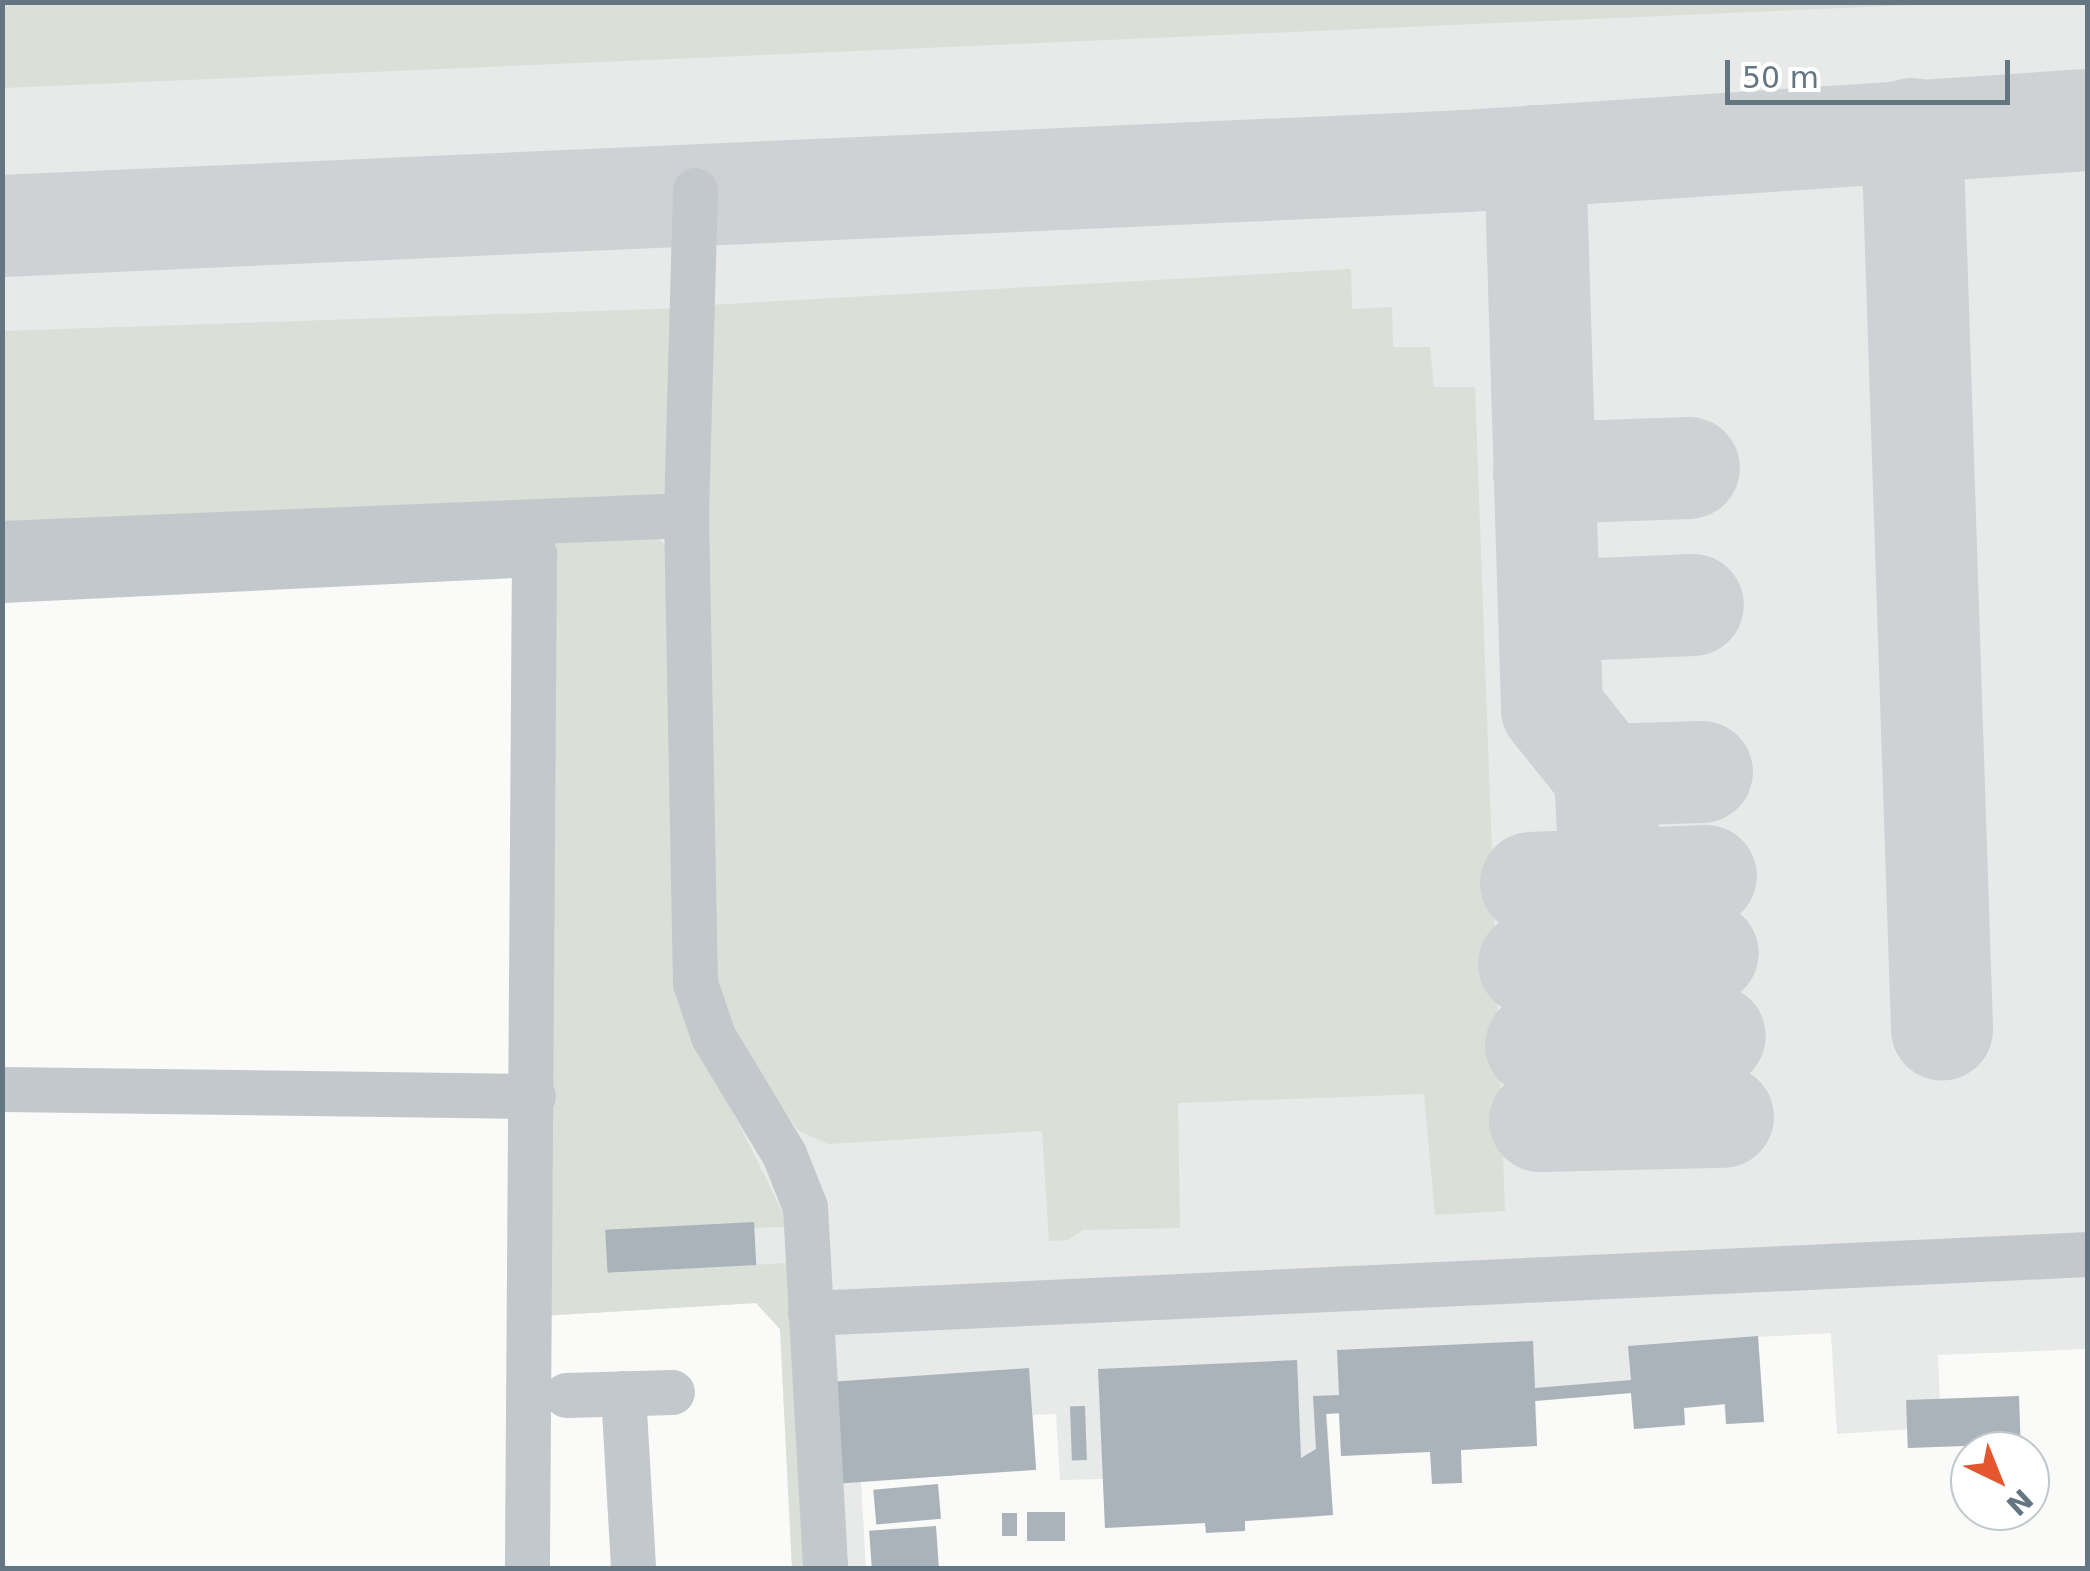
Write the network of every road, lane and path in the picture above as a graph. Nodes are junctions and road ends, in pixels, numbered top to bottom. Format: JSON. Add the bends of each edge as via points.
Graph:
{"nodes":[{"id":1,"x":694,"y":190,"type":"dead end"},
{"id":2,"x":686,"y":515,"type":"junction"},
{"id":3,"x":2,"y":544,"type":"edge"},
{"id":4,"x":2,"y":580,"type":"edge"},
{"id":5,"x":2,"y":1089,"type":"edge"},
{"id":6,"x":534,"y":1096,"type":"junction"},
{"id":7,"x":2088,"y":1254,"type":"edge"},
{"id":8,"x":810,"y":1313,"type":"junction"},
{"id":9,"x":672,"y":1392,"type":"dead end"},
{"id":10,"x":624,"y":1393,"type":"junction"},
{"id":11,"x":566,"y":1395,"type":"dead end"},
{"id":12,"x":527,"y":1568,"type":"edge"},
{"id":13,"x":633,"y":1568,"type":"edge"},
{"id":14,"x":825,"y":1568,"type":"edge"}],
"edges":[{"from":1,"to":2,"type":"street"},
{"from":2,"to":3,"type":"street"},
{"from":2,"to":8,"type":"street","via":[[695,983],[712,1036],[784,1154],[805,1207]]},
{"from":4,"to":6,"type":"street","via":[[534,554]]},
{"from":5,"to":6,"type":"street"},
{"from":6,"to":12,"type":"street"},
{"from":7,"to":8,"type":"street"},
{"from":8,"to":14,"type":"street"},
{"from":9,"to":10,"type":"street"},
{"from":10,"to":11,"type":"street"},
{"from":10,"to":13,"type":"street"}]}
